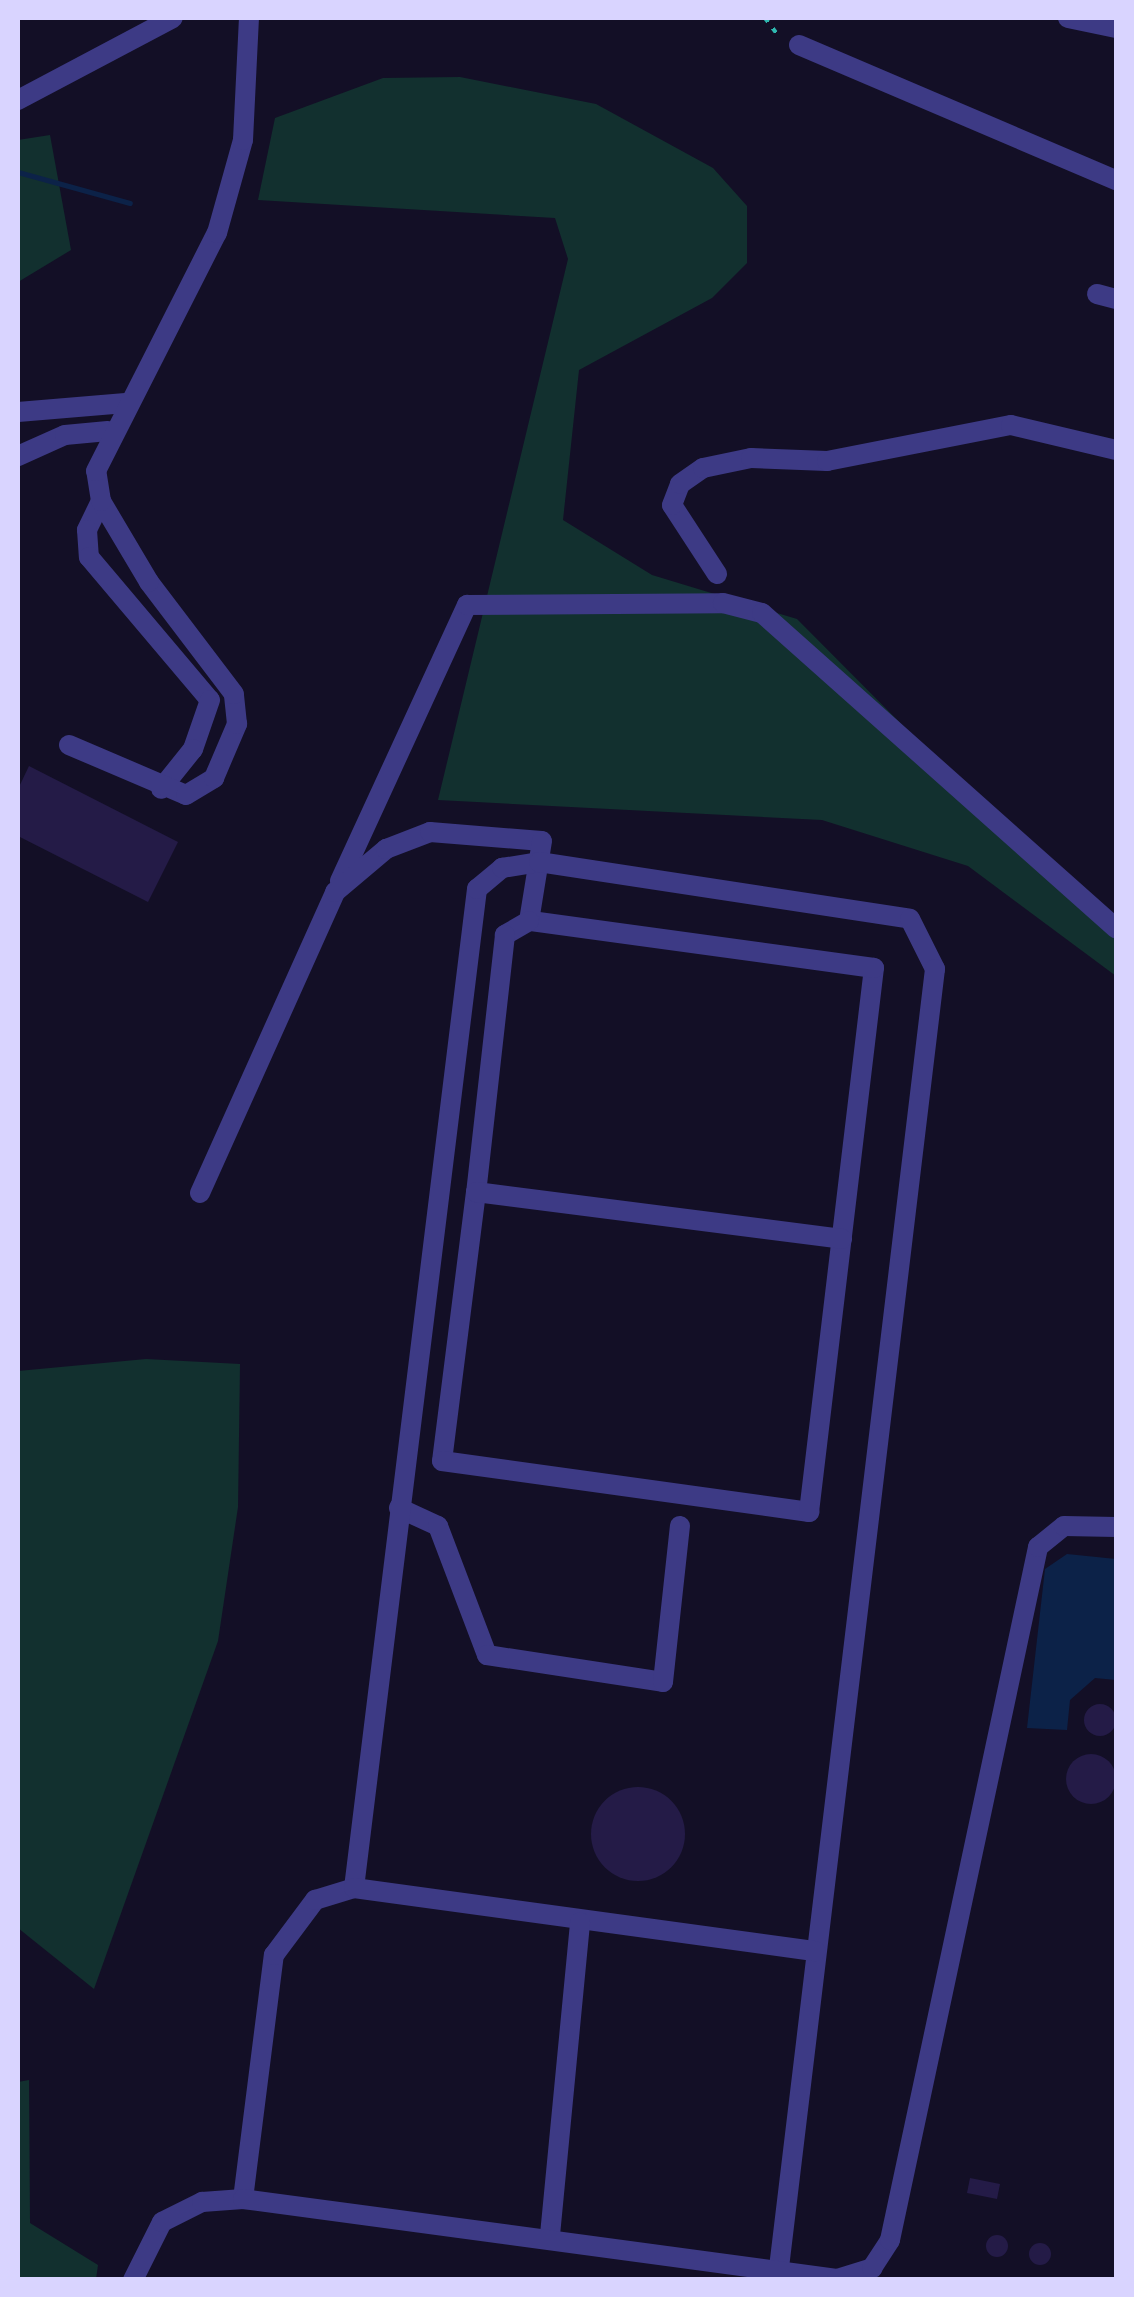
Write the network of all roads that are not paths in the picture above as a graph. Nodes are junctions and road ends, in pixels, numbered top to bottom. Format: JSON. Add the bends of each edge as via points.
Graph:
{"nodes":[{"id":1,"x":174,"y":18,"type":"edge"},
{"id":2,"x":249,"y":18,"type":"edge"},
{"id":3,"x":1068,"y":18,"type":"edge"},
{"id":4,"x":1116,"y":28,"type":"edge"},
{"id":5,"x":799,"y":45,"type":"road end"},
{"id":6,"x":18,"y":100,"type":"edge"},
{"id":7,"x":1116,"y":180,"type":"edge"},
{"id":8,"x":126,"y":402,"type":"junction"},
{"id":9,"x":18,"y":412,"type":"edge"},
{"id":10,"x":108,"y":431,"type":"junction"},
{"id":11,"x":1116,"y":450,"type":"edge"},
{"id":12,"x":18,"y":456,"type":"edge"},
{"id":13,"x":101,"y":501,"type":"junction"},
{"id":14,"x":717,"y":574,"type":"dead end"},
{"id":15,"x":180,"y":632,"type":"junction"},
{"id":16,"x":161,"y":644,"type":"junction"},
{"id":17,"x":69,"y":746,"type":"dead end"},
{"id":18,"x":161,"y":789,"type":"junction"},
{"id":19,"x":539,"y":862,"type":"junction"},
{"id":20,"x":335,"y":892,"type":"junction"},
{"id":21,"x":528,"y":921,"type":"junction"},
{"id":22,"x":1116,"y":928,"type":"edge"},
{"id":23,"x":476,"y":1192,"type":"junction"},
{"id":24,"x":200,"y":1193,"type":"dead end"},
{"id":25,"x":842,"y":1238,"type":"junction"},
{"id":26,"x":399,"y":1508,"type":"junction"},
{"id":27,"x":680,"y":1526,"type":"dead end"},
{"id":28,"x":1116,"y":1528,"type":"edge"},
{"id":29,"x":354,"y":1888,"type":"junction"},
{"id":30,"x":580,"y":1922,"type":"junction"},
{"id":31,"x":816,"y":1950,"type":"junction"},
{"id":32,"x":242,"y":2199,"type":"junction"},
{"id":33,"x":550,"y":2235,"type":"junction"},
{"id":34,"x":779,"y":2268,"type":"junction"},
{"id":35,"x":134,"y":2280,"type":"edge"}],
"edges":[{"from":1,"to":6,"type":"street"},
{"from":2,"to":8,"type":"street","via":[[232,188],[199,277]]},
{"from":3,"to":4,"type":"street"},
{"from":5,"to":7,"type":"street"},
{"from":8,"to":9,"type":"street"},
{"from":8,"to":10,"type":"street"},
{"from":10,"to":12,"type":"street","via":[[65,436]]},
{"from":10,"to":13,"type":"street","via":[[96,471]]},
{"from":11,"to":14,"type":"street","via":[[1011,425],[826,461],[750,458],[703,468],[680,484],[672,506]]},
{"from":13,"to":15,"type":"street"},
{"from":13,"to":16,"type":"street","via":[[87,530],[88,557]]},
{"from":15,"to":16,"type":"street"},
{"from":15,"to":18,"type":"street","via":[[234,694],[237,724],[207,787]]},
{"from":16,"to":18,"type":"street","via":[[208,692],[210,714]]},
{"from":17,"to":18,"type":"street"},
{"from":19,"to":20,"type":"street","via":[[542,841],[430,832],[386,849]]},
{"from":19,"to":21,"type":"street"},
{"from":19,"to":26,"type":"street","via":[[488,876],[466,931]]},
{"from":19,"to":31,"type":"street","via":[[888,910],[932,948]]},
{"from":20,"to":22,"type":"street","via":[[467,605],[724,603],[762,613]]},
{"from":20,"to":24,"type":"street"},
{"from":21,"to":23,"type":"street","via":[[505,935]]},
{"from":21,"to":25,"type":"street","via":[[874,968]]},
{"from":23,"to":25,"type":"street"},
{"from":23,"to":25,"type":"street","via":[[442,1461],[809,1512]]},
{"from":26,"to":27,"type":"street","via":[[438,1526],[487,1656],[663,1682]]},
{"from":26,"to":29,"type":"street"},
{"from":28,"to":34,"type":"street","via":[[1064,1526],[1038,1547],[890,2240],[872,2268],[847,2279]]},
{"from":29,"to":30,"type":"street"},
{"from":29,"to":32,"type":"street","via":[[315,1900],[281,1936]]},
{"from":30,"to":31,"type":"street"},
{"from":30,"to":33,"type":"street"},
{"from":31,"to":34,"type":"street"},
{"from":32,"to":33,"type":"street"},
{"from":32,"to":35,"type":"street","via":[[202,2202],[162,2222]]},
{"from":33,"to":34,"type":"street"}]}
